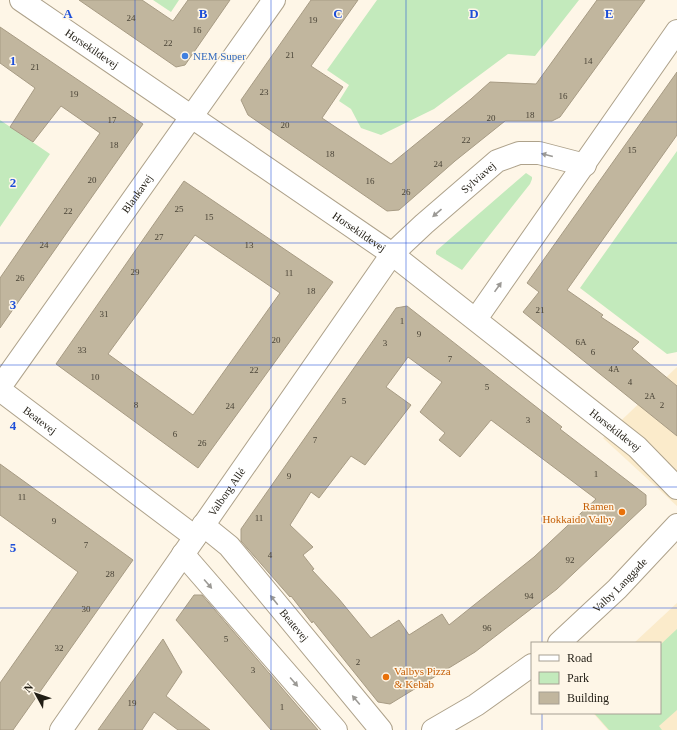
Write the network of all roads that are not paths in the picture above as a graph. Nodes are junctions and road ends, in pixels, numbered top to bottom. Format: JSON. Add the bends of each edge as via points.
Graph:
{"nodes":[{"id":1,"x":21,"y":0,"type":"edge"},
{"id":2,"x":274,"y":0,"type":"edge"},
{"id":3,"x":677,"y":31,"type":"edge"},
{"id":4,"x":192,"y":116,"type":"junction"},
{"id":5,"x":585,"y":164,"type":"junction"},
{"id":6,"x":392,"y":254,"type":"junction"},
{"id":7,"x":476,"y":319,"type":"junction"},
{"id":8,"x":0,"y":388,"type":"edge"},
{"id":9,"x":677,"y":488,"type":"edge"},
{"id":10,"x":677,"y":525,"type":"edge"},
{"id":11,"x":199,"y":531,"type":"junction"},
{"id":12,"x":183,"y":554,"type":"junction"},
{"id":13,"x":560,"y":642,"type":"edge"},
{"id":14,"x":531,"y":666,"type":"edge"},
{"id":15,"x":61,"y":730,"type":"edge"},
{"id":16,"x":336,"y":730,"type":"edge"},
{"id":17,"x":381,"y":730,"type":"edge"},
{"id":18,"x":433,"y":730,"type":"edge"}],
"edges":[{"from":1,"to":4,"type":"street","name":"Horsekildevej"},
{"from":2,"to":4,"type":"street","name":"Blankavej"},
{"from":3,"to":5,"type":"street"},
{"from":4,"to":6,"type":"street","name":"Horsekildevej"},
{"from":4,"to":8,"type":"street","name":"Blankavej"},
{"from":5,"to":6,"type":"street","name":"Sylviavej","one_way":true,"via":[[539,153],[519,153],[497,161]]},
{"from":7,"to":5,"type":"street","one_way":true},
{"from":6,"to":7,"type":"street","name":"Horsekildevej"},
{"from":6,"to":11,"type":"street","name":"Valborg Allé"},
{"from":7,"to":9,"type":"street","name":"Horsekildevej","via":[[637,447]]},
{"from":8,"to":11,"type":"street","name":"Beatevej"},
{"from":10,"to":13,"type":"street","name":"Valby Langgade","via":[[617,589]]},
{"from":11,"to":12,"type":"street","name":"Valborg Allé"},
{"from":17,"to":11,"type":"street","name":"Beatevej","one_way":true,"via":[[229,546]]},
{"from":12,"to":15,"type":"street","name":"Valborg Allé"},
{"from":12,"to":16,"type":"street","one_way":true},
{"from":14,"to":18,"type":"street","via":[[476,705]]}]}
